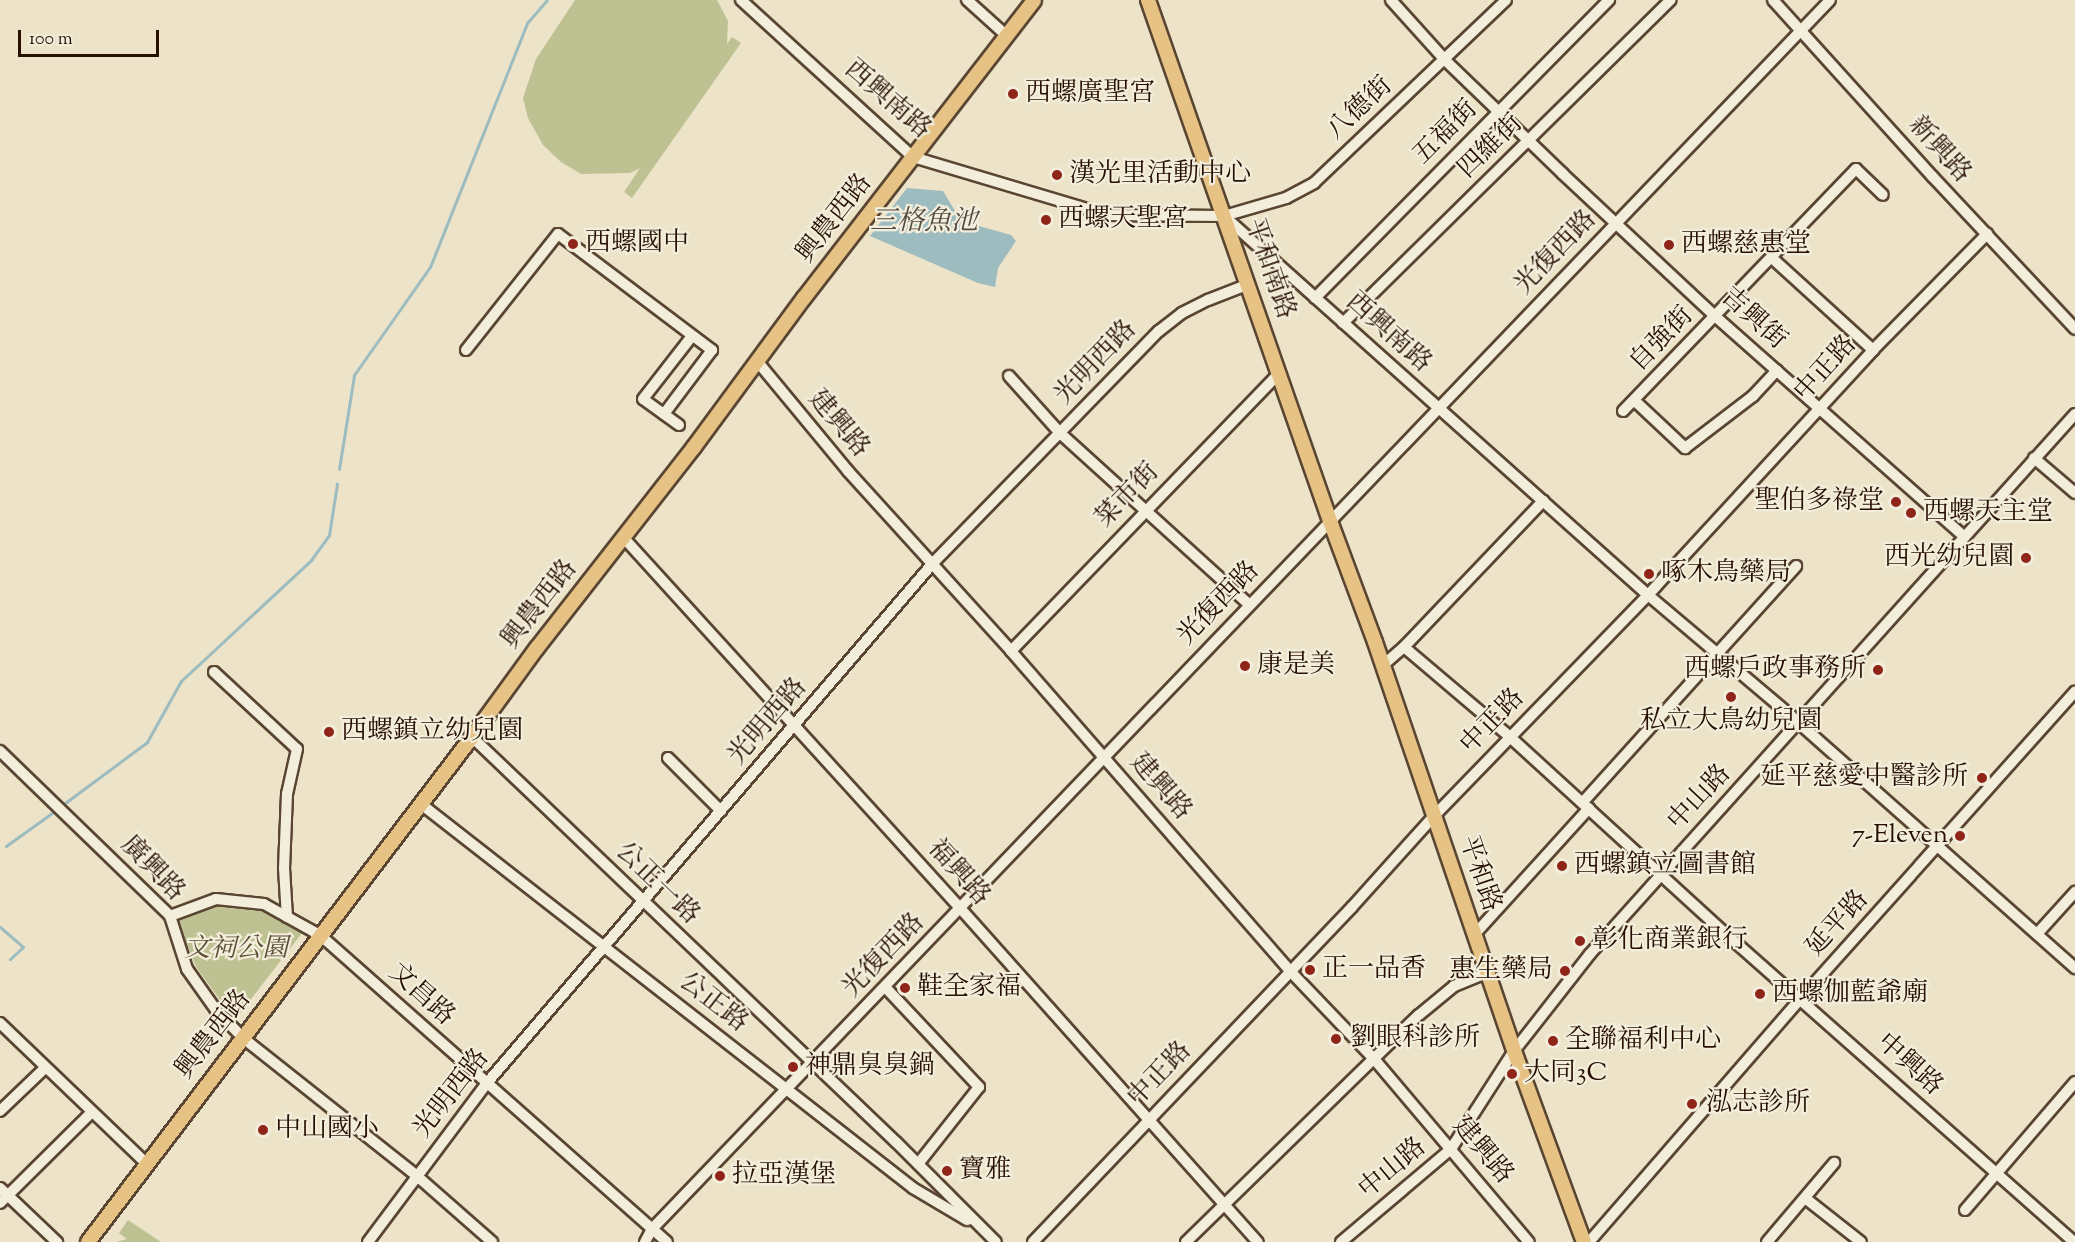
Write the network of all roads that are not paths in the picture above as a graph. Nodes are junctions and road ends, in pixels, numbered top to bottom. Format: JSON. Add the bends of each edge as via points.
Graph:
{"nodes":[{"id":1,"x":741,"y":0,"type":"edge"},
{"id":2,"x":967,"y":0,"type":"edge"},
{"id":3,"x":1034,"y":0,"type":"edge"},
{"id":4,"x":1148,"y":0,"type":"edge"},
{"id":5,"x":1391,"y":0,"type":"edge"},
{"id":6,"x":1506,"y":0,"type":"edge"},
{"id":7,"x":1609,"y":0,"type":"edge"},
{"id":8,"x":1670,"y":0,"type":"edge"},
{"id":9,"x":1773,"y":0,"type":"edge"},
{"id":10,"x":1830,"y":0,"type":"edge"},
{"id":11,"x":1802,"y":30,"type":"junction"},
{"id":12,"x":1007,"y":36,"type":"junction"},
{"id":13,"x":1445,"y":60,"type":"junction"},
{"id":14,"x":1499,"y":112,"type":"junction"},
{"id":15,"x":1529,"y":141,"type":"junction"},
{"id":16,"x":914,"y":157,"type":"junction"},
{"id":17,"x":1883,"y":195,"type":"dead end"},
{"id":18,"x":1224,"y":216,"type":"junction"},
{"id":19,"x":1616,"y":223,"type":"junction"},
{"id":20,"x":1987,"y":234,"type":"junction"},
{"id":21,"x":1772,"y":258,"type":"junction"},
{"id":22,"x":1249,"y":284,"type":"junction"},
{"id":23,"x":1315,"y":298,"type":"junction"},
{"id":24,"x":1716,"y":317,"type":"junction"},
{"id":25,"x":1343,"y":323,"type":"junction"},
{"id":26,"x":2075,"y":329,"type":"edge"},
{"id":27,"x":692,"y":336,"type":"junction"},
{"id":28,"x":466,"y":350,"type":"dead end"},
{"id":29,"x":1873,"y":350,"type":"junction"},
{"id":30,"x":757,"y":362,"type":"junction"},
{"id":31,"x":1777,"y":370,"type":"junction"},
{"id":32,"x":1279,"y":373,"type":"junction"},
{"id":33,"x":1009,"y":376,"type":"dead end"},
{"id":34,"x":1635,"y":401,"type":"junction"},
{"id":35,"x":1437,"y":408,"type":"junction"},
{"id":36,"x":1821,"y":409,"type":"junction"},
{"id":37,"x":1623,"y":411,"type":"dead end"},
{"id":38,"x":664,"y":414,"type":"junction"},
{"id":39,"x":2075,"y":414,"type":"edge"},
{"id":40,"x":679,"y":425,"type":"dead end"},
{"id":41,"x":1060,"y":432,"type":"junction"},
{"id":42,"x":2034,"y":458,"type":"junction"},
{"id":43,"x":2075,"y":493,"type":"edge"},
{"id":44,"x":1543,"y":501,"type":"junction"},
{"id":45,"x":1146,"y":510,"type":"junction"},
{"id":46,"x":1329,"y":521,"type":"junction"},
{"id":47,"x":623,"y":537,"type":"junction"},
{"id":48,"x":1965,"y":537,"type":"junction"},
{"id":49,"x":933,"y":563,"type":"junction"},
{"id":50,"x":1796,"y":566,"type":"dead end"},
{"id":51,"x":1648,"y":595,"type":"junction"},
{"id":52,"x":1250,"y":605,"type":"junction"},
{"id":53,"x":1404,"y":647,"type":"junction"},
{"id":54,"x":1011,"y":651,"type":"junction"},
{"id":55,"x":1717,"y":653,"type":"junction"},
{"id":56,"x":1382,"y":666,"type":"junction"},
{"id":57,"x":214,"y":672,"type":"dead end"},
{"id":58,"x":2075,"y":692,"type":"edge"},
{"id":59,"x":1799,"y":723,"type":"junction"},
{"id":60,"x":794,"y":726,"type":"junction"},
{"id":61,"x":472,"y":737,"type":"junction"},
{"id":62,"x":1510,"y":737,"type":"junction"},
{"id":63,"x":0,"y":751,"type":"edge"},
{"id":64,"x":1104,"y":757,"type":"junction"},
{"id":65,"x":668,"y":758,"type":"dead end"},
{"id":66,"x":421,"y":804,"type":"junction"},
{"id":67,"x":1586,"y":805,"type":"junction"},
{"id":68,"x":721,"y":811,"type":"junction"},
{"id":69,"x":1434,"y":816,"type":"junction"},
{"id":70,"x":1938,"y":846,"type":"junction"},
{"id":71,"x":1661,"y":873,"type":"junction"},
{"id":72,"x":2075,"y":892,"type":"edge"},
{"id":73,"x":644,"y":903,"type":"junction"},
{"id":74,"x":961,"y":909,"type":"junction"},
{"id":75,"x":170,"y":916,"type":"junction"},
{"id":76,"x":287,"y":917,"type":"junction"},
{"id":77,"x":2037,"y":934,"type":"junction"},
{"id":78,"x":320,"y":935,"type":"junction"},
{"id":79,"x":1474,"y":935,"type":"junction"},
{"id":80,"x":603,"y":946,"type":"junction"},
{"id":81,"x":2075,"y":968,"type":"edge"},
{"id":82,"x":1290,"y":971,"type":"junction"},
{"id":83,"x":1486,"y":973,"type":"junction"},
{"id":84,"x":886,"y":988,"type":"junction"},
{"id":85,"x":1801,"y":998,"type":"junction"},
{"id":86,"x":0,"y":1023,"type":"edge"},
{"id":87,"x":243,"y":1038,"type":"junction"},
{"id":88,"x":1514,"y":1051,"type":"junction"},
{"id":89,"x":1375,"y":1060,"type":"junction"},
{"id":90,"x":812,"y":1063,"type":"junction"},
{"id":91,"x":45,"y":1068,"type":"junction"},
{"id":92,"x":2075,"y":1082,"type":"edge"},
{"id":93,"x":486,"y":1084,"type":"junction"},
{"id":94,"x":787,"y":1088,"type":"junction"},
{"id":95,"x":0,"y":1110,"type":"edge"},
{"id":96,"x":92,"y":1112,"type":"junction"},
{"id":97,"x":1148,"y":1120,"type":"junction"},
{"id":98,"x":1451,"y":1149,"type":"junction"},
{"id":99,"x":146,"y":1163,"type":"junction"},
{"id":100,"x":1834,"y":1163,"type":"dead end"},
{"id":101,"x":918,"y":1164,"type":"junction"},
{"id":102,"x":1997,"y":1173,"type":"junction"},
{"id":103,"x":417,"y":1176,"type":"junction"},
{"id":104,"x":2,"y":1195,"type":"edge"},
{"id":105,"x":1804,"y":1198,"type":"junction"},
{"id":106,"x":1224,"y":1207,"type":"junction"},
{"id":107,"x":1965,"y":1210,"type":"dead end"},
{"id":108,"x":652,"y":1229,"type":"junction"},
{"id":109,"x":982,"y":1229,"type":"junction"},
{"id":110,"x":57,"y":1242,"type":"edge"},
{"id":111,"x":87,"y":1242,"type":"edge"},
{"id":112,"x":368,"y":1242,"type":"edge"},
{"id":113,"x":492,"y":1242,"type":"edge"},
{"id":114,"x":645,"y":1242,"type":"edge"},
{"id":115,"x":667,"y":1242,"type":"edge"},
{"id":116,"x":996,"y":1242,"type":"edge"},
{"id":117,"x":1033,"y":1242,"type":"edge"},
{"id":118,"x":1186,"y":1242,"type":"edge"},
{"id":119,"x":1258,"y":1242,"type":"edge"},
{"id":120,"x":1341,"y":1242,"type":"edge"},
{"id":121,"x":1529,"y":1242,"type":"edge"},
{"id":122,"x":1587,"y":1242,"type":"edge"},
{"id":123,"x":1767,"y":1242,"type":"edge"},
{"id":124,"x":1860,"y":1242,"type":"edge"},
{"id":125,"x":2074,"y":1242,"type":"edge"}],
"edges":[{"from":1,"to":16,"type":"street","name":"西興南路"},
{"from":2,"to":12,"type":"street"},
{"from":3,"to":12,"type":"main road","name":"興農西路"},
{"from":4,"to":18,"type":"main road","name":"平和南路"},
{"from":5,"to":13,"type":"street","name":"吉興街"},
{"from":6,"to":13,"type":"street","name":"八德街"},
{"from":7,"to":14,"type":"street","name":"五福街"},
{"from":8,"to":15,"type":"street","name":"四維街"},
{"from":9,"to":11,"type":"street","name":"新興路"},
{"from":10,"to":11,"type":"street","name":"光復西路"},
{"from":11,"to":19,"type":"street","name":"光復西路"},
{"from":11,"to":20,"type":"street","name":"新興路"},
{"from":12,"to":16,"type":"main road","name":"興農西路"},
{"from":13,"to":14,"type":"street","name":"吉興街"},
{"from":13,"to":18,"type":"street","name":"八德街","via":[[1314,183],[1286,198]]},
{"from":14,"to":15,"type":"street","name":"吉興街"},
{"from":14,"to":23,"type":"street","name":"五福街"},
{"from":15,"to":19,"type":"street","name":"吉興街"},
{"from":15,"to":25,"type":"street","name":"四維街"},
{"from":16,"to":18,"type":"street","name":"西興南路","via":[[1107,216]]},
{"from":16,"to":30,"type":"main road","name":"興農西路"},
{"from":17,"to":21,"type":"street","name":"自強街","via":[[1856,169]]},
{"from":18,"to":22,"type":"main road","name":"平和南路"},
{"from":18,"to":23,"type":"street","name":"西興南路"},
{"from":19,"to":24,"type":"street","name":"吉興街"},
{"from":19,"to":35,"type":"street","name":"光復西路"},
{"from":20,"to":26,"type":"street","name":"新興路"},
{"from":20,"to":29,"type":"street","name":"中正路"},
{"from":21,"to":24,"type":"street","name":"自強街"},
{"from":21,"to":29,"type":"street"},
{"from":22,"to":32,"type":"main road","name":"平和南路"},
{"from":22,"to":41,"type":"street","name":"光明西路","via":[[1200,304],[1159,331]]},
{"from":23,"to":25,"type":"street","name":"西興南路"},
{"from":24,"to":31,"type":"street","name":"吉興街"},
{"from":24,"to":34,"type":"street","name":"自強街"},
{"from":25,"to":35,"type":"street","name":"西興南路"},
{"from":27,"to":28,"type":"street","via":[[558,234]]},
{"from":27,"to":38,"type":"street","via":[[644,399]]},
{"from":27,"to":38,"type":"street","via":[[712,350]]},
{"from":29,"to":36,"type":"street","name":"中正路"},
{"from":30,"to":47,"type":"main road","name":"興農西路"},
{"from":30,"to":49,"type":"street","name":"建興路","via":[[848,471]]},
{"from":31,"to":34,"type":"street","via":[[1753,396],[1685,448]]},
{"from":31,"to":36,"type":"street","name":"吉興街"},
{"from":32,"to":45,"type":"street","name":"菜市街"},
{"from":32,"to":46,"type":"main road","name":"平和南路"},
{"from":33,"to":41,"type":"street"},
{"from":34,"to":37,"type":"street","name":"自強街"},
{"from":35,"to":44,"type":"street","name":"西興南路"},
{"from":35,"to":46,"type":"street","name":"光復西路"},
{"from":36,"to":48,"type":"street","name":"吉興街"},
{"from":36,"to":51,"type":"street","name":"中正路"},
{"from":38,"to":40,"type":"street"},
{"from":39,"to":42,"type":"street","name":"中山路"},
{"from":41,"to":45,"type":"street"},
{"from":41,"to":49,"type":"street","name":"光明西路"},
{"from":42,"to":43,"type":"street"},
{"from":42,"to":48,"type":"street","name":"中山路"},
{"from":44,"to":51,"type":"street","name":"西興南路"},
{"from":44,"to":53,"type":"street"},
{"from":45,"to":52,"type":"street"},
{"from":45,"to":54,"type":"street","name":"菜市街"},
{"from":46,"to":52,"type":"street","name":"光復西路"},
{"from":46,"to":56,"type":"main road","name":"平和路"},
{"from":47,"to":60,"type":"street","name":"福興路"},
{"from":47,"to":61,"type":"main road","name":"興農西路"},
{"from":48,"to":59,"type":"street","name":"中山路"},
{"from":49,"to":54,"type":"street","name":"建興路"},
{"from":49,"to":60,"type":"street","name":"光明西路"},
{"from":50,"to":55,"type":"street"},
{"from":51,"to":55,"type":"street","name":"西興南路"},
{"from":51,"to":62,"type":"street","name":"中正路"},
{"from":52,"to":64,"type":"street","name":"光復西路"},
{"from":53,"to":56,"type":"street"},
{"from":53,"to":62,"type":"street","name":"中興路"},
{"from":54,"to":64,"type":"street","name":"建興路"},
{"from":55,"to":59,"type":"street","name":"西興南路"},
{"from":55,"to":67,"type":"street"},
{"from":56,"to":69,"type":"main road","name":"平和路"},
{"from":57,"to":76,"type":"street","via":[[297,749],[287,794]]},
{"from":58,"to":70,"type":"street","name":"延平路"},
{"from":59,"to":70,"type":"street","name":"西興南路"},
{"from":59,"to":71,"type":"street","name":"中山路"},
{"from":60,"to":68,"type":"street","name":"光明西路"},
{"from":60,"to":74,"type":"street","name":"福興路"},
{"from":61,"to":66,"type":"main road","name":"興農西路"},
{"from":61,"to":73,"type":"street","name":"公正一路"},
{"from":62,"to":67,"type":"street","name":"中興路"},
{"from":62,"to":69,"type":"street","name":"中正路"},
{"from":63,"to":75,"type":"street","name":"廣興路"},
{"from":64,"to":74,"type":"street","name":"光復西路"},
{"from":64,"to":82,"type":"street","name":"建興路"},
{"from":65,"to":68,"type":"street"},
{"from":66,"to":78,"type":"main road","name":"興農西路"},
{"from":66,"to":80,"type":"street","name":"公正路"},
{"from":67,"to":71,"type":"street","name":"中興路"},
{"from":67,"to":79,"type":"street"},
{"from":68,"to":73,"type":"street","name":"光明西路"},
{"from":69,"to":79,"type":"main road","name":"平和路"},
{"from":69,"to":82,"type":"street","name":"中正路"},
{"from":70,"to":77,"type":"street","name":"西興南路"},
{"from":70,"to":85,"type":"street","name":"延平路"},
{"from":71,"to":85,"type":"street","name":"中興路"},
{"from":71,"to":88,"type":"street","name":"中山路","via":[[1590,954]]},
{"from":72,"to":77,"type":"street"},
{"from":73,"to":80,"type":"street","name":"光明西路"},
{"from":73,"to":90,"type":"street","name":"公正一路"},
{"from":74,"to":84,"type":"street","name":"光復西路"},
{"from":74,"to":97,"type":"street","name":"福興路"},
{"from":75,"to":76,"type":"street","name":"文昌路","via":[[216,899],[264,904]]},
{"from":75,"to":87,"type":"street","name":"廣興路","via":[[187,969],[216,1010]]},
{"from":76,"to":78,"type":"street","name":"文昌路"},
{"from":77,"to":81,"type":"street","name":"西興南路"},
{"from":78,"to":87,"type":"main road","name":"興農西路"},
{"from":78,"to":93,"type":"street","name":"文昌路"},
{"from":79,"to":83,"type":"main road","name":"平和路"},
{"from":80,"to":93,"type":"street","name":"光明西路"},
{"from":80,"to":94,"type":"street","name":"公正路"},
{"from":82,"to":89,"type":"street","name":"建興路"},
{"from":82,"to":97,"type":"street","name":"中正路"},
{"from":83,"to":88,"type":"main road","name":"平和路"},
{"from":83,"to":89,"type":"street","via":[[1454,986]]},
{"from":84,"to":90,"type":"street","name":"光復西路"},
{"from":84,"to":101,"type":"street","via":[[979,1086]]},
{"from":85,"to":102,"type":"street","name":"中興路"},
{"from":85,"to":122,"type":"street","name":"延平路"},
{"from":86,"to":91,"type":"street"},
{"from":87,"to":99,"type":"main road","name":"興農西路"},
{"from":87,"to":103,"type":"street","name":"廣興路"},
{"from":88,"to":98,"type":"street","name":"中山路"},
{"from":88,"to":122,"type":"main road","name":"平和路"},
{"from":89,"to":98,"type":"street","name":"建興路"},
{"from":89,"to":106,"type":"street"},
{"from":90,"to":94,"type":"street","name":"光復西路"},
{"from":90,"to":101,"type":"street","name":"公正路"},
{"from":91,"to":95,"type":"street"},
{"from":91,"to":96,"type":"street"},
{"from":92,"to":102,"type":"street"},
{"from":93,"to":103,"type":"street","name":"光明西路"},
{"from":93,"to":108,"type":"street","name":"文昌路"},
{"from":94,"to":108,"type":"street","name":"光復西路"},
{"from":94,"to":109,"type":"street","name":"公正路","via":[[914,1188]]},
{"from":96,"to":99,"type":"street"},
{"from":96,"to":104,"type":"street"},
{"from":97,"to":106,"type":"street","name":"福興路"},
{"from":97,"to":117,"type":"street","name":"中正路"},
{"from":98,"to":120,"type":"street","name":"中山路"},
{"from":98,"to":121,"type":"street","name":"建興路"},
{"from":99,"to":111,"type":"main road","name":"興農西路"},
{"from":100,"to":105,"type":"street"},
{"from":101,"to":109,"type":"street","name":"公正路"},
{"from":102,"to":107,"type":"street"},
{"from":102,"to":125,"type":"street","name":"中興路"},
{"from":103,"to":112,"type":"street","name":"光明西路"},
{"from":103,"to":113,"type":"street","name":"廣興路"},
{"from":104,"to":110,"type":"street"},
{"from":105,"to":123,"type":"street"},
{"from":105,"to":124,"type":"street"},
{"from":106,"to":118,"type":"street"},
{"from":106,"to":119,"type":"street","name":"福興路"},
{"from":108,"to":114,"type":"street","name":"光復西路"},
{"from":108,"to":115,"type":"street","name":"文昌路"},
{"from":109,"to":116,"type":"street","name":"公正路"}]}
